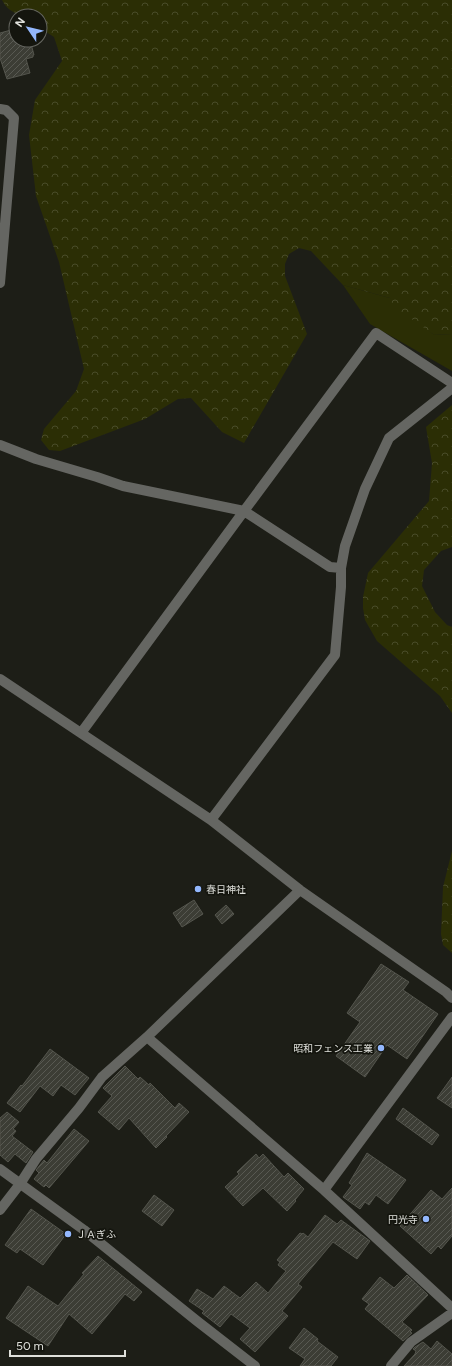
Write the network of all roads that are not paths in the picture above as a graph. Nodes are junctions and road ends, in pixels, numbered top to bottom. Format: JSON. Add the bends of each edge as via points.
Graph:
{"nodes":[{"id":1,"x":0,"y":109,"type":"edge"},
{"id":2,"x":0,"y":283,"type":"edge"},
{"id":3,"x":452,"y":383,"type":"edge"},
{"id":4,"x":452,"y":388,"type":"edge"},
{"id":5,"x":0,"y":444,"type":"edge"},
{"id":6,"x":244,"y":511,"type":"junction"},
{"id":7,"x":341,"y":568,"type":"junction"},
{"id":8,"x":0,"y":679,"type":"edge"},
{"id":9,"x":82,"y":733,"type":"junction"},
{"id":10,"x":211,"y":820,"type":"junction"},
{"id":11,"x":300,"y":890,"type":"junction"},
{"id":12,"x":452,"y":998,"type":"edge"},
{"id":13,"x":452,"y":1017,"type":"edge"},
{"id":14,"x":147,"y":1037,"type":"junction"},
{"id":15,"x":0,"y":1169,"type":"edge"},
{"id":16,"x":20,"y":1184,"type":"junction"},
{"id":17,"x":324,"y":1190,"type":"junction"},
{"id":18,"x":0,"y":1210,"type":"edge"},
{"id":19,"x":452,"y":1308,"type":"edge"},
{"id":20,"x":452,"y":1313,"type":"edge"},
{"id":21,"x":255,"y":1366,"type":"edge"},
{"id":22,"x":391,"y":1366,"type":"edge"}],
"edges":[{"from":1,"to":2,"type":"street","via":[[6,110],[14,118]]},
{"from":3,"to":6,"type":"street","via":[[376,333]]},
{"from":4,"to":7,"type":"street","via":[[389,438],[365,489],[345,546]]},
{"from":5,"to":6,"type":"street","via":[[36,459],[123,486]]},
{"from":6,"to":7,"type":"street","via":[[330,567]]},
{"from":6,"to":9,"type":"street"},
{"from":7,"to":10,"type":"street","via":[[335,655]]},
{"from":8,"to":9,"type":"street"},
{"from":9,"to":10,"type":"street"},
{"from":10,"to":11,"type":"street"},
{"from":11,"to":12,"type":"street"},
{"from":11,"to":14,"type":"street"},
{"from":13,"to":17,"type":"street"},
{"from":14,"to":16,"type":"street","via":[[102,1077],[36,1159]]},
{"from":14,"to":17,"type":"street"},
{"from":15,"to":16,"type":"street"},
{"from":16,"to":18,"type":"street"},
{"from":16,"to":21,"type":"street","via":[[84,1230]]},
{"from":17,"to":19,"type":"street"},
{"from":20,"to":22,"type":"street","via":[[411,1342]]}]}
